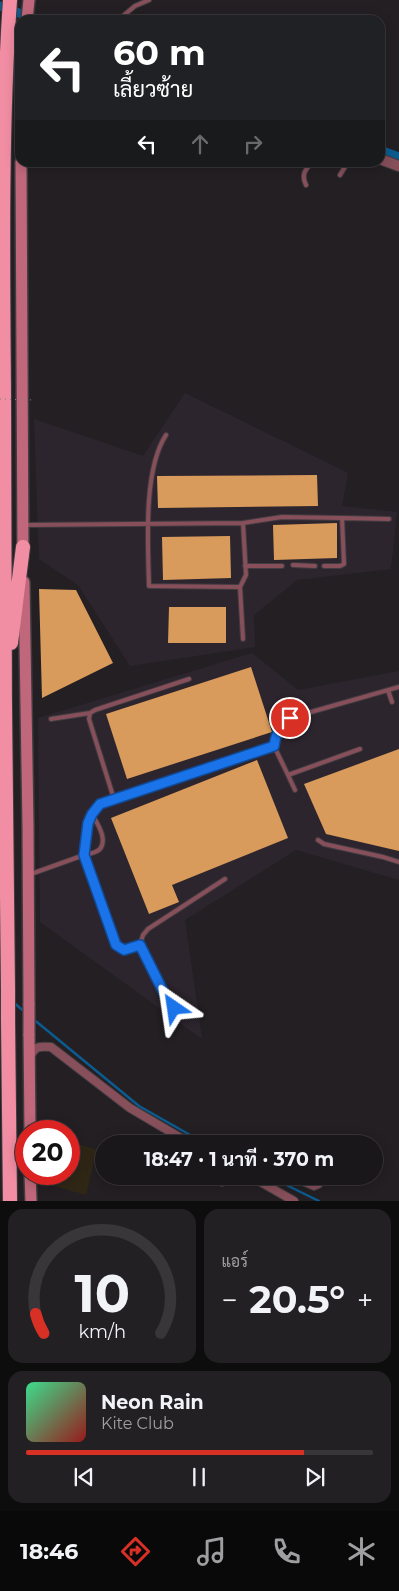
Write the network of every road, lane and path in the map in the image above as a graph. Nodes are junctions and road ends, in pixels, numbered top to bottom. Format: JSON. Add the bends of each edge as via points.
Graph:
{"nodes":[{"id":1,"x":10,"y":0,"type":"edge"},
{"id":2,"x":149,"y":0,"type":"edge"},
{"id":3,"x":124,"y":15,"type":"edge"},
{"id":4,"x":385,"y":161,"type":"edge"},
{"id":5,"x":399,"y":166,"type":"edge"},
{"id":6,"x":22,"y":167,"type":"edge"},
{"id":7,"x":308,"y":167,"type":"edge"},
{"id":8,"x":345,"y":167,"type":"edge"},
{"id":9,"x":340,"y":175,"type":"dead end"},
{"id":10,"x":306,"y":185,"type":"dead end"},
{"id":11,"x":0,"y":399,"type":"edge"},
{"id":12,"x":33,"y":400,"type":"dead end"},
{"id":13,"x":166,"y":435,"type":"dead end"},
{"id":14,"x":342,"y":518,"type":"junction"},
{"id":15,"x":389,"y":519,"type":"dead end"},
{"id":16,"x":243,"y":523,"type":"junction"},
{"id":17,"x":147,"y":524,"type":"junction"},
{"id":18,"x":23,"y":525,"type":"junction"},
{"id":19,"x":23,"y":547,"type":"junction"},
{"id":20,"x":293,"y":565,"type":"dead end"},
{"id":21,"x":245,"y":566,"type":"junction"},
{"id":22,"x":282,"y":566,"type":"dead end"},
{"id":23,"x":315,"y":566,"type":"dead end"},
{"id":24,"x":324,"y":566,"type":"dead end"},
{"id":25,"x":240,"y":587,"type":"junction"},
{"id":26,"x":243,"y":639,"type":"dead end"},
{"id":27,"x":189,"y":679,"type":"dead end"},
{"id":28,"x":399,"y":687,"type":"edge"},
{"id":29,"x":388,"y":690,"type":"junction"},
{"id":30,"x":392,"y":702,"type":"dead end"},
{"id":31,"x":4,"y":704,"type":"junction"},
{"id":32,"x":90,"y":713,"type":"junction"},
{"id":33,"x":51,"y":719,"type":"dead end"},
{"id":34,"x":274,"y":746,"type":"junction"},
{"id":35,"x":360,"y":749,"type":"dead end"},
{"id":36,"x":288,"y":775,"type":"junction"},
{"id":37,"x":295,"y":790,"type":"dead end"},
{"id":38,"x":114,"y":799,"type":"junction"},
{"id":39,"x":92,"y":814,"type":"junction"},
{"id":40,"x":318,"y":840,"type":"dead end"},
{"id":41,"x":84,"y":855,"type":"junction"},
{"id":42,"x":399,"y":862,"type":"edge"},
{"id":43,"x":28,"y":874,"type":"junction"},
{"id":44,"x":225,"y":879,"type":"dead end"},
{"id":45,"x":140,"y":945,"type":"junction"},
{"id":46,"x":190,"y":1011,"type":"dead end"},
{"id":47,"x":29,"y":1059,"type":"junction"},
{"id":48,"x":30,"y":1120,"type":"edge"},
{"id":49,"x":176,"y":1135,"type":"edge"},
{"id":50,"x":30,"y":1185,"type":"edge"},
{"id":51,"x":266,"y":1185,"type":"edge"},
{"id":52,"x":307,"y":1185,"type":"edge"},
{"id":53,"x":320,"y":1185,"type":"edge"},
{"id":54,"x":10,"y":1201,"type":"edge"},
{"id":55,"x":31,"y":1201,"type":"edge"},
{"id":56,"x":294,"y":1201,"type":"edge"}],
"edges":[{"from":1,"to":31,"type":"highway","via":[[4,148]]},
{"from":2,"to":3,"type":"lane"},
{"from":4,"to":5,"type":"street"},
{"from":6,"to":18,"type":"main road"},
{"from":7,"to":10,"type":"lane","via":[[303,180]]},
{"from":8,"to":9,"type":"lane"},
{"from":11,"to":12,"type":"path","bridge":true},
{"from":13,"to":17,"type":"lane","via":[[158,446],[154,464]]},
{"from":14,"to":15,"type":"lane"},
{"from":14,"to":16,"type":"lane","via":[[282,517]]},
{"from":14,"to":24,"type":"lane","via":[[344,564]]},
{"from":16,"to":17,"type":"lane"},
{"from":16,"to":21,"type":"lane"},
{"from":17,"to":18,"type":"lane"},
{"from":17,"to":25,"type":"lane","via":[[149,586]]},
{"from":18,"to":19,"type":"main road"},
{"from":19,"to":31,"type":"highway"},
{"from":19,"to":43,"type":"main road"},
{"from":20,"to":23,"type":"lane"},
{"from":21,"to":22,"type":"lane"},
{"from":21,"to":25,"type":"lane","via":[[246,575]]},
{"from":25,"to":26,"type":"lane"},
{"from":27,"to":32,"type":"lane"},
{"from":28,"to":29,"type":"lane"},
{"from":29,"to":30,"type":"lane"},
{"from":29,"to":34,"type":"lane","via":[[290,718],[275,736]]},
{"from":31,"to":54,"type":"highway","bridge":true},
{"from":32,"to":33,"type":"lane"},
{"from":32,"to":38,"type":"lane","via":[[88,719]]},
{"from":34,"to":36,"type":"lane"},
{"from":34,"to":38,"type":"lane"},
{"from":35,"to":36,"type":"lane"},
{"from":36,"to":37,"type":"lane"},
{"from":38,"to":39,"type":"lane","via":[[100,804]]},
{"from":39,"to":41,"type":"lane"},
{"from":39,"to":41,"type":"lane","via":[[102,836],[102,844],[100,849]]},
{"from":40,"to":42,"type":"lane"},
{"from":41,"to":43,"type":"lane"},
{"from":41,"to":45,"type":"lane","via":[[116,945],[124,950]]},
{"from":43,"to":47,"type":"main road","bridge":true},
{"from":44,"to":45,"type":"lane","via":[[148,929]]},
{"from":45,"to":46,"type":"lane","via":[[174,1008],[180,1012]]},
{"from":47,"to":48,"type":"main road"},
{"from":47,"to":49,"type":"street","via":[[36,1047],[51,1047],[130,1108]]},
{"from":50,"to":55,"type":"main road"},
{"from":51,"to":56,"type":"street"},
{"from":52,"to":53,"type":"lane","via":[[314,1188]]}]}
